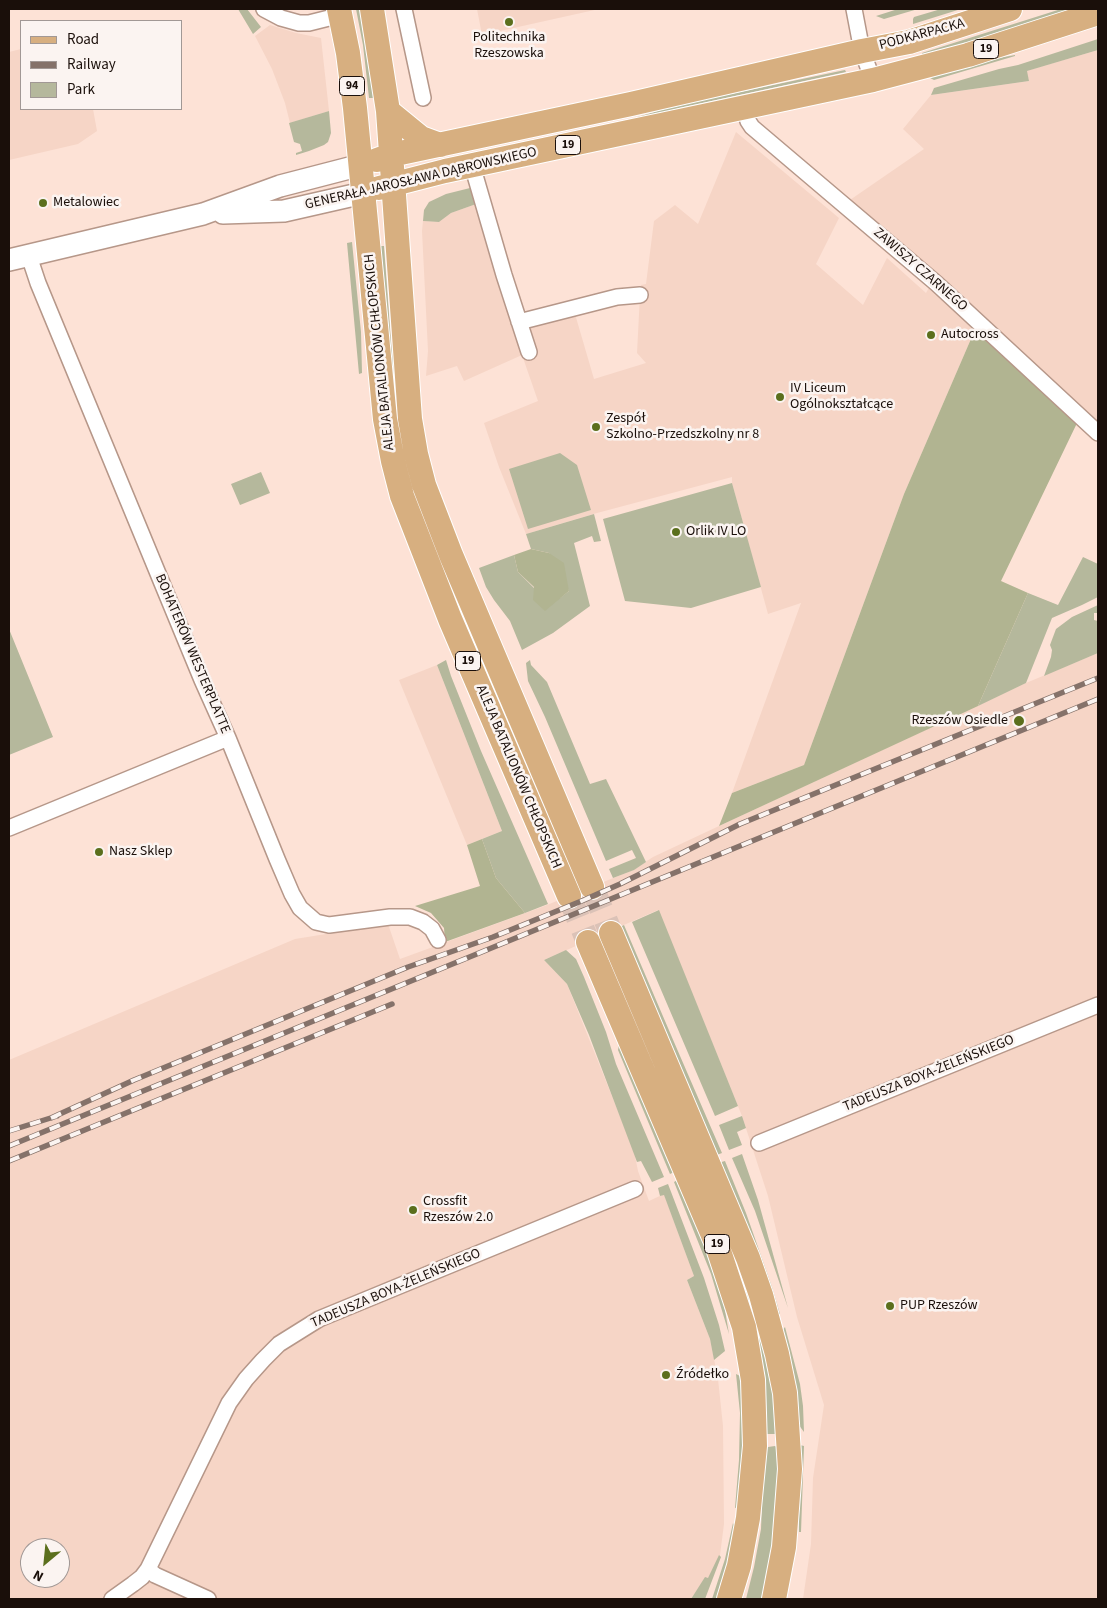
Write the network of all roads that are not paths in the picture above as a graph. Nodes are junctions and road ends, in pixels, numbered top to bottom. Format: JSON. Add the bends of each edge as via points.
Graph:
{"nodes":[{"id":1,"x":264,"y":9,"type":"edge"},
{"id":2,"x":372,"y":9,"type":"edge"},
{"id":3,"x":404,"y":9,"type":"edge"},
{"id":4,"x":854,"y":9,"type":"edge"},
{"id":5,"x":1010,"y":9,"type":"edge"},
{"id":6,"x":340,"y":12,"type":"edge"},
{"id":7,"x":1098,"y":13,"type":"edge"},
{"id":8,"x":862,"y":50,"type":"junction"},
{"id":9,"x":873,"y":80,"type":"junction"},
{"id":10,"x":423,"y":98,"type":"dead end"},
{"id":11,"x":744,"y":108,"type":"junction"},
{"id":12,"x":388,"y":111,"type":"junction"},
{"id":13,"x":440,"y":145,"type":"junction"},
{"id":14,"x":391,"y":155,"type":"junction"},
{"id":15,"x":361,"y":165,"type":"junction"},
{"id":16,"x":472,"y":165,"type":"junction"},
{"id":17,"x":394,"y":184,"type":"junction"},
{"id":18,"x":363,"y":192,"type":"junction"},
{"id":19,"x":203,"y":214,"type":"junction"},
{"id":20,"x":19,"y":258,"type":"edge"},
{"id":21,"x":640,"y":295,"type":"dead end"},
{"id":22,"x":520,"y":322,"type":"junction"},
{"id":23,"x":529,"y":352,"type":"dead end"},
{"id":24,"x":1098,"y":433,"type":"edge"},
{"id":25,"x":228,"y":738,"type":"junction"},
{"id":26,"x":9,"y":828,"type":"edge"},
{"id":27,"x":592,"y":888,"type":"tunnel mouth"},
{"id":28,"x":569,"y":896,"type":"tunnel mouth"},
{"id":29,"x":611,"y":932,"type":"tunnel mouth"},
{"id":30,"x":438,"y":940,"type":"dead end"},
{"id":31,"x":588,"y":942,"type":"tunnel mouth"},
{"id":32,"x":1098,"y":1005,"type":"edge"},
{"id":33,"x":759,"y":1143,"type":"dead end"},
{"id":34,"x":635,"y":1189,"type":"dead end"},
{"id":35,"x":148,"y":1569,"type":"junction"},
{"id":36,"x":112,"y":1599,"type":"edge"},
{"id":37,"x":208,"y":1599,"type":"edge"},
{"id":38,"x":729,"y":1599,"type":"edge"},
{"id":39,"x":774,"y":1599,"type":"edge"}],
"edges":[{"from":1,"to":6,"type":"street","via":[[299,23]]},
{"from":2,"to":12,"type":"main road","number":"94"},
{"from":3,"to":10,"type":"street"},
{"from":4,"to":8,"type":"street"},
{"from":5,"to":8,"type":"main road","name":"PODKARPACKA","number":"19","via":[[908,42]]},
{"from":6,"to":15,"type":"main road","number":"94"},
{"from":7,"to":9,"type":"main road","number":"19","via":[[968,55]]},
{"from":8,"to":9,"type":"street"},
{"from":8,"to":13,"type":"main road","name":"GENERAŁA JAROSŁAWA DĄBROWSKIEGO","number":"19"},
{"from":9,"to":11,"type":"main road","name":"GENERAŁA JAROSŁAWA DĄBROWSKIEGO","number":"19"},
{"from":11,"to":16,"type":"main road","name":"GENERAŁA JAROSŁAWA DĄBROWSKIEGO","number":"19"},
{"from":11,"to":24,"type":"street","name":"ZAWISZY CZARNEGO","via":[[752,127],[936,283]]},
{"from":12,"to":13,"type":"main road","via":[[421,138]]},
{"from":12,"to":14,"type":"main road","number":"94"},
{"from":13,"to":14,"type":"main road","name":"GENERAŁA JAROSŁAWA DĄBROWSKIEGO","number":"19"},
{"from":14,"to":15,"type":"main road","name":"GENERAŁA JAROSŁAWA DĄBROWSKIEGO","number":"19"},
{"from":14,"to":17,"type":"main road","number":"94"},
{"from":15,"to":18,"type":"main road","number":"19"},
{"from":15,"to":19,"type":"main road","name":"GENERAŁA JAROSŁAWA DĄBROWSKIEGO","via":[[280,186]]},
{"from":16,"to":17,"type":"main road","name":"GENERAŁA JAROSŁAWA DĄBROWSKIEGO","number":"19"},
{"from":16,"to":22,"type":"street"},
{"from":17,"to":18,"type":"main road","name":"GENERAŁA JAROSŁAWA DĄBROWSKIEGO"},
{"from":17,"to":27,"type":"main road","name":"ALEJA BATALIONÓW CHŁOPSKICH","number":"19","via":[[410,419],[424,485]]},
{"from":18,"to":19,"type":"main road","name":"GENERAŁA JAROSŁAWA DĄBROWSKIEGO","via":[[284,211]]},
{"from":18,"to":28,"type":"main road","name":"ALEJA BATALIONÓW CHŁOPSKICH","number":"19","via":[[385,419],[402,496],[450,619]]},
{"from":19,"to":20,"type":"main road","name":"GENERAŁA JAROSŁAWA DĄBROWSKIEGO"},
{"from":20,"to":25,"type":"street","name":"BOHATERÓW WESTERPLATTE","via":[[38,283]]},
{"from":21,"to":22,"type":"street","via":[[617,297]]},
{"from":22,"to":23,"type":"street"},
{"from":25,"to":26,"type":"street"},
{"from":25,"to":30,"type":"street","name":"BOHATERÓW WESTERPLATTE","via":[[292,894],[307,916],[329,925],[410,917],[432,929]]},
{"from":29,"to":39,"type":"main road","number":"19","via":[[748,1258],[778,1354],[785,1393],[790,1469],[784,1547]]},
{"from":31,"to":38,"type":"main road","number":"19","via":[[716,1242],[744,1326],[753,1380],[755,1446],[748,1518]]},
{"from":32,"to":33,"type":"street","name":"TADEUSZA BOYA-ŻELEŃSKIEGO"},
{"from":34,"to":35,"type":"street","name":"TADEUSZA BOYA-ŻELEŃSKIEGO","via":[[319,1319],[279,1344],[246,1378],[229,1402]]},
{"from":35,"to":36,"type":"street","name":"TADEUSZA BOYA-ŻELEŃSKIEGO"},
{"from":35,"to":37,"type":"street"}]}
